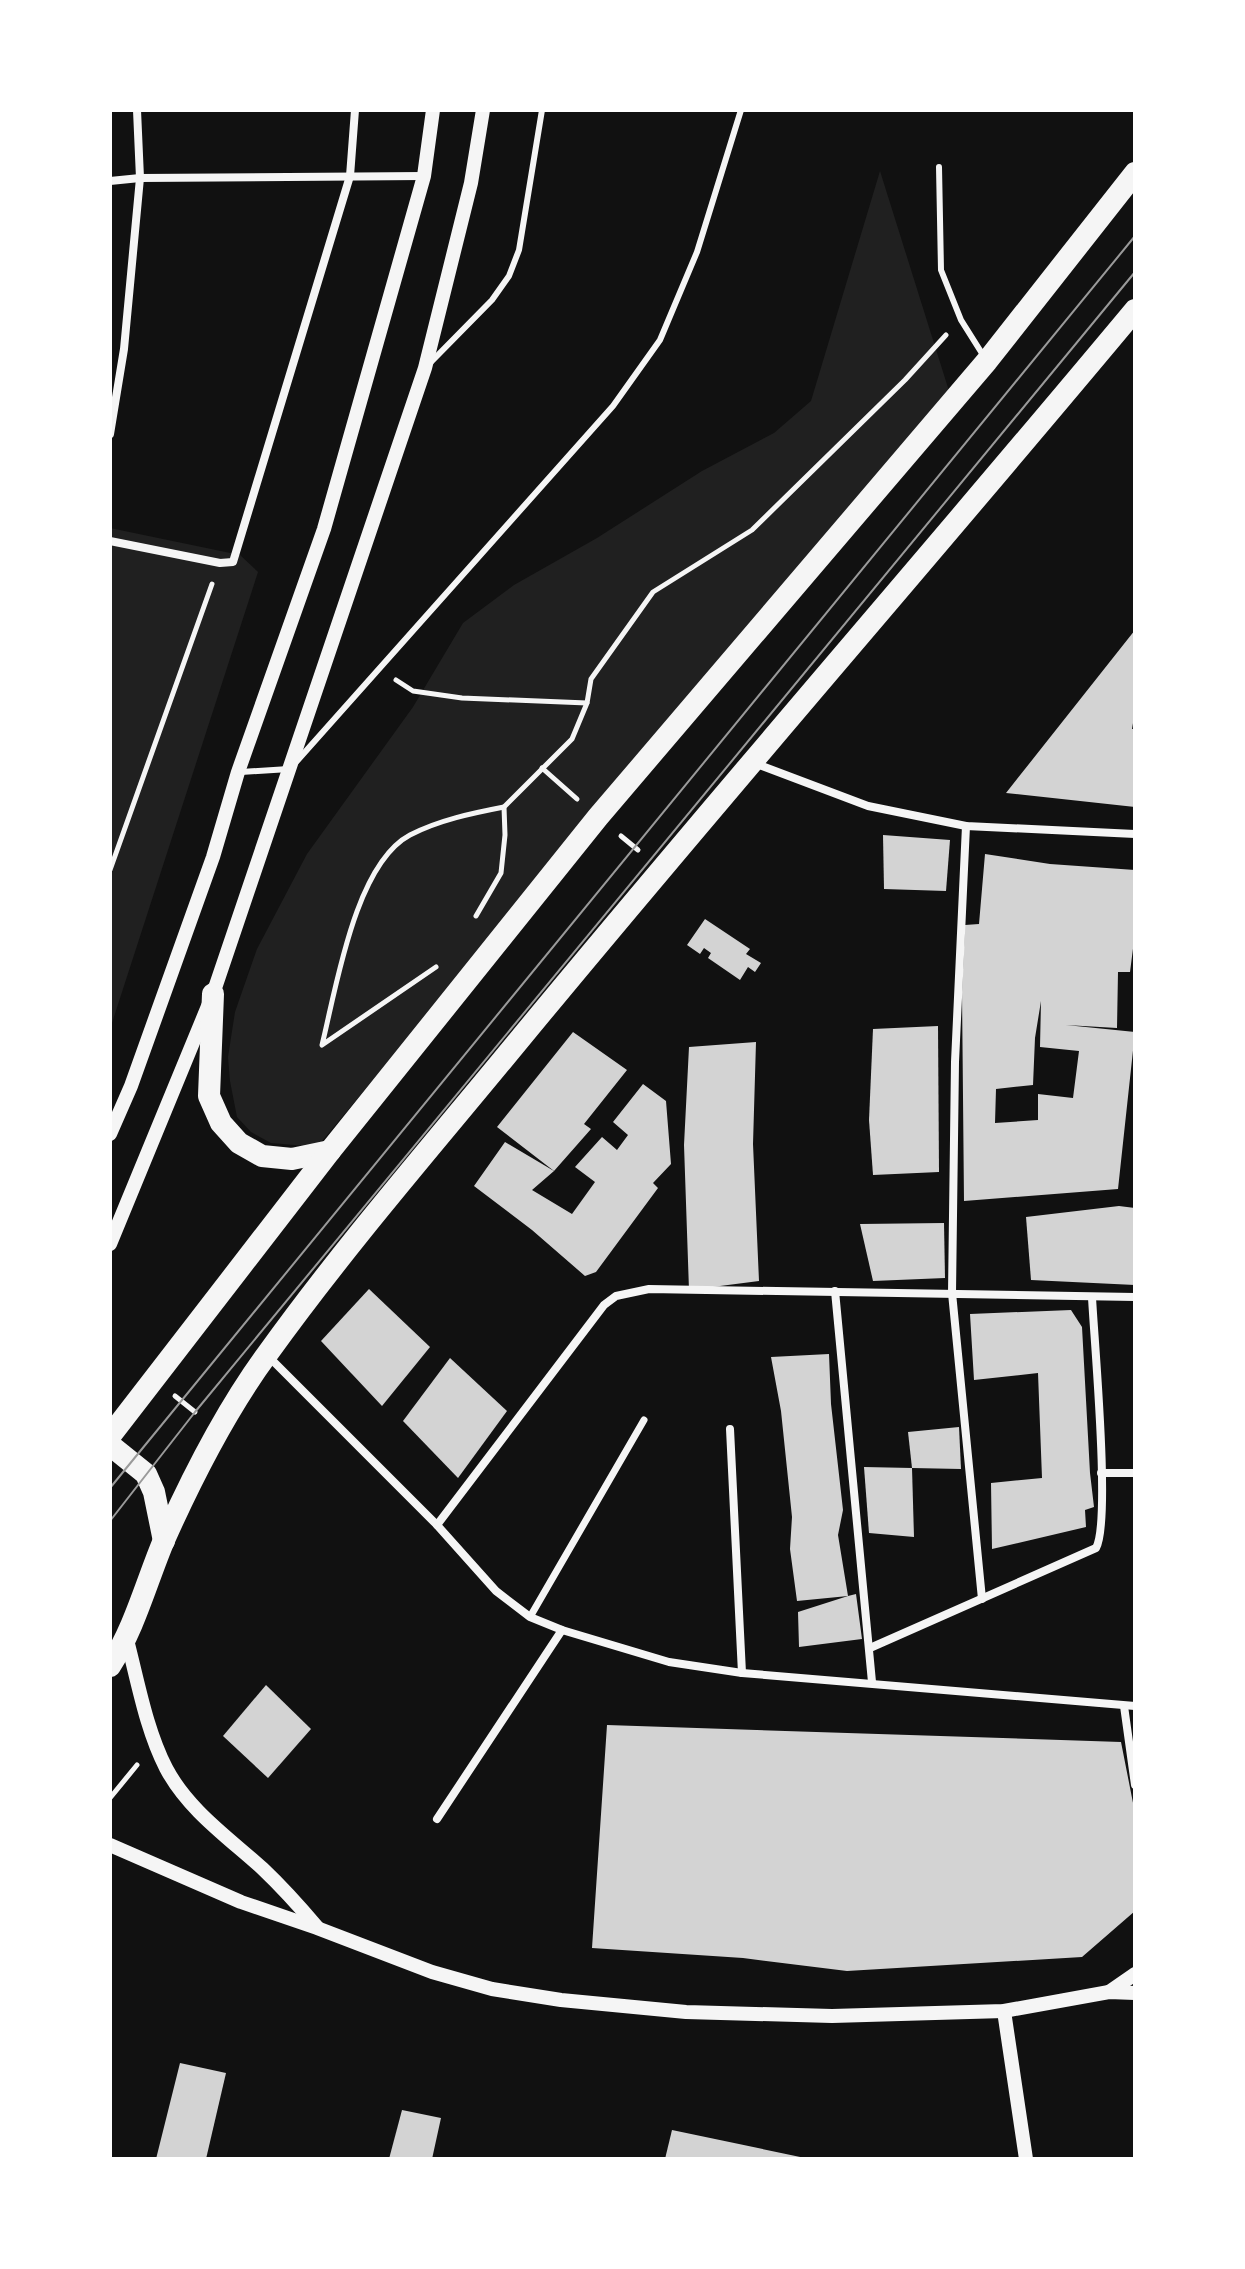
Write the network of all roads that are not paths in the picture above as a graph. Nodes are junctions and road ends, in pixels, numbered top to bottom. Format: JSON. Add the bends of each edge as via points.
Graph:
{"nodes":[{"id":1,"x":137,"y":110,"type":"edge"},
{"id":2,"x":355,"y":110,"type":"edge"},
{"id":3,"x":433,"y":110,"type":"edge"},
{"id":4,"x":483,"y":110,"type":"edge"},
{"id":5,"x":542,"y":110,"type":"edge"},
{"id":6,"x":741,"y":110,"type":"edge"},
{"id":7,"x":939,"y":167,"type":"dead end"},
{"id":8,"x":1135,"y":173,"type":"edge"},
{"id":9,"x":350,"y":176,"type":"junction"},
{"id":10,"x":424,"y":176,"type":"junction"},
{"id":11,"x":140,"y":178,"type":"junction"},
{"id":12,"x":110,"y":181,"type":"edge"},
{"id":13,"x":1135,"y":310,"type":"edge"},
{"id":14,"x":987,"y":361,"type":"junction"},
{"id":15,"x":425,"y":368,"type":"junction"},
{"id":16,"x":110,"y":434,"type":"edge"},
{"id":17,"x":110,"y":541,"type":"edge"},
{"id":18,"x":753,"y":763,"type":"junction"},
{"id":19,"x":289,"y":770,"type":"junction"},
{"id":20,"x":238,"y":772,"type":"junction"},
{"id":21,"x":966,"y":826,"type":"junction"},
{"id":22,"x":1135,"y":834,"type":"edge"},
{"id":23,"x":213,"y":994,"type":"junction"},
{"id":24,"x":110,"y":1134,"type":"edge"},
{"id":25,"x":330,"y":1151,"type":"junction"},
{"id":26,"x":110,"y":1244,"type":"edge"},
{"id":27,"x":835,"y":1291,"type":"junction"},
{"id":28,"x":952,"y":1293,"type":"junction"},
{"id":29,"x":1092,"y":1297,"type":"junction"},
{"id":30,"x":1135,"y":1297,"type":"edge"},
{"id":31,"x":267,"y":1354,"type":"junction"},
{"id":32,"x":644,"y":1420,"type":"dead end"},
{"id":33,"x":730,"y":1429,"type":"dead end"},
{"id":34,"x":110,"y":1436,"type":"edge"},
{"id":35,"x":110,"y":1445,"type":"edge"},
{"id":36,"x":1101,"y":1473,"type":"junction"},
{"id":37,"x":1135,"y":1473,"type":"edge"},
{"id":38,"x":437,"y":1525,"type":"junction"},
{"id":39,"x":164,"y":1541,"type":"junction"},
{"id":40,"x":982,"y":1599,"type":"junction"},
{"id":41,"x":530,"y":1617,"type":"junction"},
{"id":42,"x":562,"y":1630,"type":"junction"},
{"id":43,"x":127,"y":1640,"type":"junction"},
{"id":44,"x":870,"y":1648,"type":"junction"},
{"id":45,"x":110,"y":1666,"type":"edge"},
{"id":46,"x":742,"y":1673,"type":"junction"},
{"id":47,"x":872,"y":1682,"type":"junction"},
{"id":48,"x":1124,"y":1706,"type":"junction"},
{"id":49,"x":1135,"y":1706,"type":"edge"},
{"id":50,"x":1135,"y":1785,"type":"edge"},
{"id":51,"x":437,"y":1819,"type":"dead end"},
{"id":52,"x":110,"y":1845,"type":"edge"},
{"id":53,"x":317,"y":1928,"type":"junction"},
{"id":54,"x":1135,"y":1974,"type":"edge"},
{"id":55,"x":1109,"y":1992,"type":"junction"},
{"id":56,"x":1135,"y":1993,"type":"edge"},
{"id":57,"x":1004,"y":2011,"type":"junction"},
{"id":58,"x":1026,"y":2159,"type":"edge"}],
"edges":[{"from":1,"to":11,"type":"street"},
{"from":2,"to":9,"type":"street"},
{"from":3,"to":10,"type":"street"},
{"from":4,"to":15,"type":"street","via":[[471,183]]},
{"from":5,"to":15,"type":"lane","via":[[519,250],[509,276]]},
{"from":6,"to":19,"type":"lane","via":[[697,252],[660,340],[613,406]]},
{"from":7,"to":14,"type":"lane","via":[[941,270],[961,320]]},
{"from":8,"to":14,"type":"highway"},
{"from":9,"to":10,"type":"street"},
{"from":9,"to":11,"type":"street"},
{"from":9,"to":17,"type":"street","via":[[231,564]]},
{"from":10,"to":20,"type":"street","via":[[324,529]]},
{"from":11,"to":12,"type":"street"},
{"from":11,"to":16,"type":"street","via":[[124,349]]},
{"from":13,"to":18,"type":"highway"},
{"from":14,"to":25,"type":"highway","via":[[598,817]]},
{"from":15,"to":19,"type":"street"},
{"from":18,"to":21,"type":"street","via":[[868,806]]},
{"from":18,"to":31,"type":"highway","via":[[661,868]]},
{"from":19,"to":20,"type":"lane"},
{"from":19,"to":23,"type":"street"},
{"from":20,"to":24,"type":"street","via":[[208,871]]},
{"from":21,"to":22,"type":"street"},
{"from":21,"to":28,"type":"street"},
{"from":23,"to":25,"type":"highway","via":[[209,1096],[221,1123],[239,1143],[262,1156],[292,1159]]},
{"from":23,"to":26,"type":"street"},
{"from":25,"to":34,"type":"highway"},
{"from":27,"to":28,"type":"street"},
{"from":27,"to":38,"type":"street","via":[[649,1289],[616,1296]]},
{"from":27,"to":44,"type":"street"},
{"from":28,"to":29,"type":"street"},
{"from":28,"to":40,"type":"street"},
{"from":29,"to":30,"type":"street"},
{"from":29,"to":36,"type":"street"},
{"from":31,"to":38,"type":"street"},
{"from":31,"to":39,"type":"highway","via":[[217,1430]]},
{"from":32,"to":41,"type":"street"},
{"from":33,"to":46,"type":"street"},
{"from":35,"to":39,"type":"highway","via":[[146,1474]]},
{"from":36,"to":37,"type":"street"},
{"from":36,"to":40,"type":"street","via":[[1101,1536],[1096,1548]]},
{"from":38,"to":41,"type":"street","via":[[496,1591]]},
{"from":39,"to":43,"type":"highway"},
{"from":40,"to":44,"type":"street"},
{"from":41,"to":42,"type":"street"},
{"from":42,"to":46,"type":"street","via":[[669,1662]]},
{"from":42,"to":51,"type":"street"},
{"from":43,"to":45,"type":"highway"},
{"from":43,"to":53,"type":"street","via":[[166,1768],[211,1825],[295,1901]]},
{"from":44,"to":47,"type":"street"},
{"from":46,"to":47,"type":"street"},
{"from":47,"to":48,"type":"street"},
{"from":48,"to":49,"type":"street"},
{"from":48,"to":50,"type":"street"},
{"from":52,"to":53,"type":"street","via":[[241,1902]]},
{"from":53,"to":57,"type":"street","via":[[432,1972],[561,2000],[686,2012],[832,2016]]},
{"from":54,"to":55,"type":"street"},
{"from":55,"to":56,"type":"street"},
{"from":55,"to":57,"type":"street"},
{"from":57,"to":58,"type":"street"}]}
